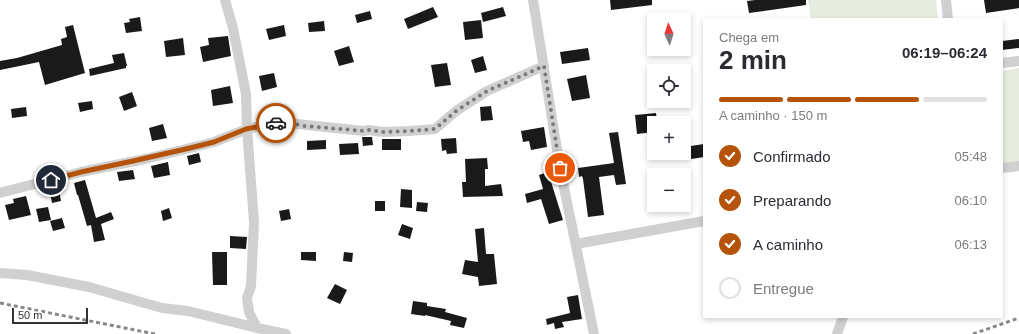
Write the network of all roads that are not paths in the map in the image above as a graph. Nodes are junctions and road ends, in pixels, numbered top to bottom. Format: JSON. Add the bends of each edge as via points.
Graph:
{"nodes":[{"id":1,"x":225,"y":0,"type":"edge"},
{"id":2,"x":533,"y":0,"type":"edge"},
{"id":3,"x":946,"y":0,"type":"edge"},
{"id":4,"x":948,"y":18,"type":"edge"},
{"id":5,"x":1019,"y":61,"type":"edge"},
{"id":6,"x":1003,"y":63,"type":"edge"},
{"id":7,"x":544,"y":66,"type":"junction"},
{"id":8,"x":246,"y":129,"type":"junction"},
{"id":9,"x":1019,"y":166,"type":"edge"},
{"id":10,"x":1003,"y":168,"type":"edge"},
{"id":11,"x":0,"y":193,"type":"edge"},
{"id":12,"x":703,"y":221,"type":"edge"},
{"id":13,"x":576,"y":244,"type":"junction"},
{"id":14,"x":0,"y":273,"type":"edge"},
{"id":15,"x":843,"y":318,"type":"edge"},
{"id":16,"x":257,"y":328,"type":"junction"},
{"id":17,"x":286,"y":334,"type":"edge"},
{"id":18,"x":594,"y":334,"type":"edge"},
{"id":19,"x":837,"y":334,"type":"edge"}],
"edges":[{"from":1,"to":8,"type":"street","via":[[246,94]]},
{"from":2,"to":7,"type":"street"},
{"from":3,"to":4,"type":"street"},
{"from":5,"to":6,"type":"street"},
{"from":7,"to":8,"type":"street","via":[[487,91],[456,111],[435,129],[384,132],[278,122]]},
{"from":7,"to":13,"type":"street","via":[[560,168]]},
{"from":8,"to":11,"type":"street","via":[[214,142]]},
{"from":8,"to":16,"type":"street","via":[[254,222],[251,286],[247,298],[249,312]]},
{"from":9,"to":10,"type":"street"},
{"from":12,"to":13,"type":"street"},
{"from":13,"to":18,"type":"street"},
{"from":14,"to":16,"type":"street","via":[[27,275],[89,287],[162,308],[188,311]]},
{"from":15,"to":19,"type":"street"},
{"from":16,"to":17,"type":"street"}]}
